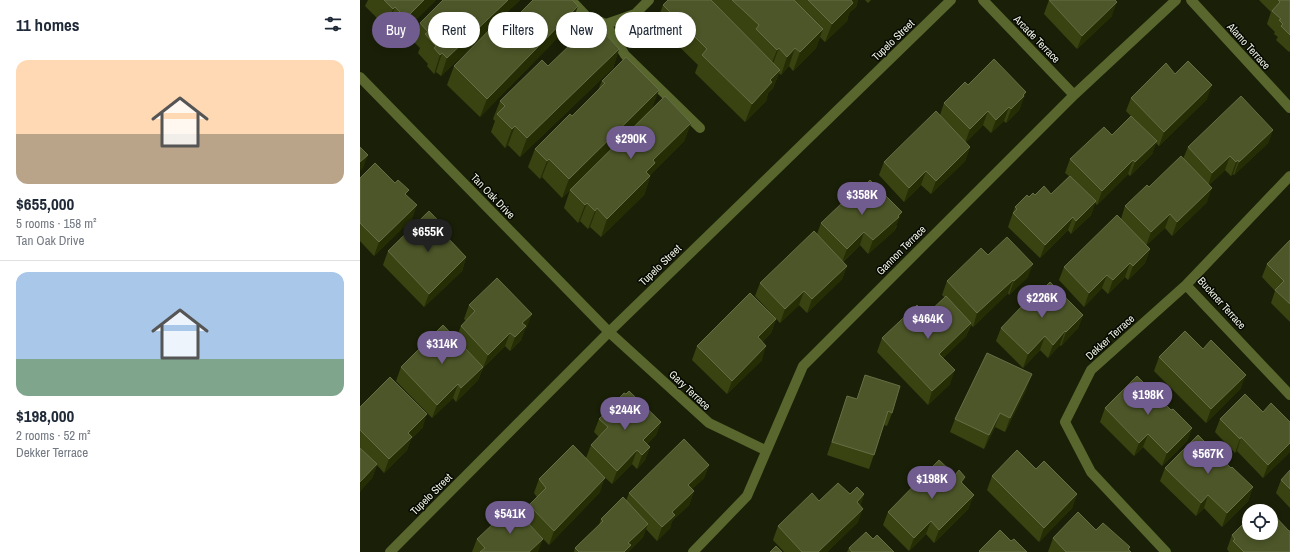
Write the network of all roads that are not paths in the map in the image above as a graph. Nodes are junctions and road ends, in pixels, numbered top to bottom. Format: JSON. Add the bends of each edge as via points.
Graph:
{"nodes":[{"id":1,"x":571,"y":0,"type":"edge"},
{"id":2,"x":650,"y":0,"type":"edge"},
{"id":3,"x":951,"y":0,"type":"edge"},
{"id":4,"x":983,"y":0,"type":"edge"},
{"id":5,"x":1176,"y":0,"type":"edge"},
{"id":6,"x":1191,"y":0,"type":"edge"},
{"id":7,"x":582,"y":12,"type":"edge"},
{"id":8,"x":607,"y":24,"type":"edge"},
{"id":9,"x":607,"y":26,"type":"edge"},
{"id":10,"x":360,"y":77,"type":"edge"},
{"id":11,"x":1074,"y":95,"type":"junction"},
{"id":12,"x":1290,"y":108,"type":"edge"},
{"id":13,"x":700,"y":128,"type":"dead end"},
{"id":14,"x":1290,"y":176,"type":"edge"},
{"id":15,"x":1186,"y":285,"type":"junction"},
{"id":16,"x":609,"y":332,"type":"junction"},
{"id":17,"x":1290,"y":395,"type":"edge"},
{"id":18,"x":765,"y":450,"type":"junction"},
{"id":19,"x":390,"y":552,"type":"edge"},
{"id":20,"x":693,"y":552,"type":"edge"},
{"id":21,"x":1166,"y":552,"type":"edge"}],
"edges":[{"from":1,"to":7,"type":"street"},
{"from":2,"to":8,"type":"street","via":[[635,14]]},
{"from":3,"to":16,"type":"street","name":"Tupelo Street"},
{"from":4,"to":11,"type":"street","name":"Arcade Terrace"},
{"from":5,"to":11,"type":"street","name":"Gannon Terrace"},
{"from":6,"to":12,"type":"street","name":"Alamo Terrace"},
{"from":9,"to":13,"type":"street","via":[[625,55]]},
{"from":10,"to":16,"type":"street","name":"Tan Oak Drive"},
{"from":11,"to":18,"type":"street","name":"Gannon Terrace","via":[[803,366]]},
{"from":14,"to":15,"type":"street","name":"Buckner Terrace"},
{"from":15,"to":17,"type":"street","name":"Buckner Terrace"},
{"from":15,"to":21,"type":"street","name":"Dekker Terrace","via":[[1091,370],[1065,422],[1091,472]]},
{"from":16,"to":18,"type":"street","name":"Gary Terrace","via":[[709,424]]},
{"from":16,"to":19,"type":"street","name":"Tupelo Street"},
{"from":18,"to":20,"type":"street","name":"Gannon Terrace","via":[[747,496]]}]}
